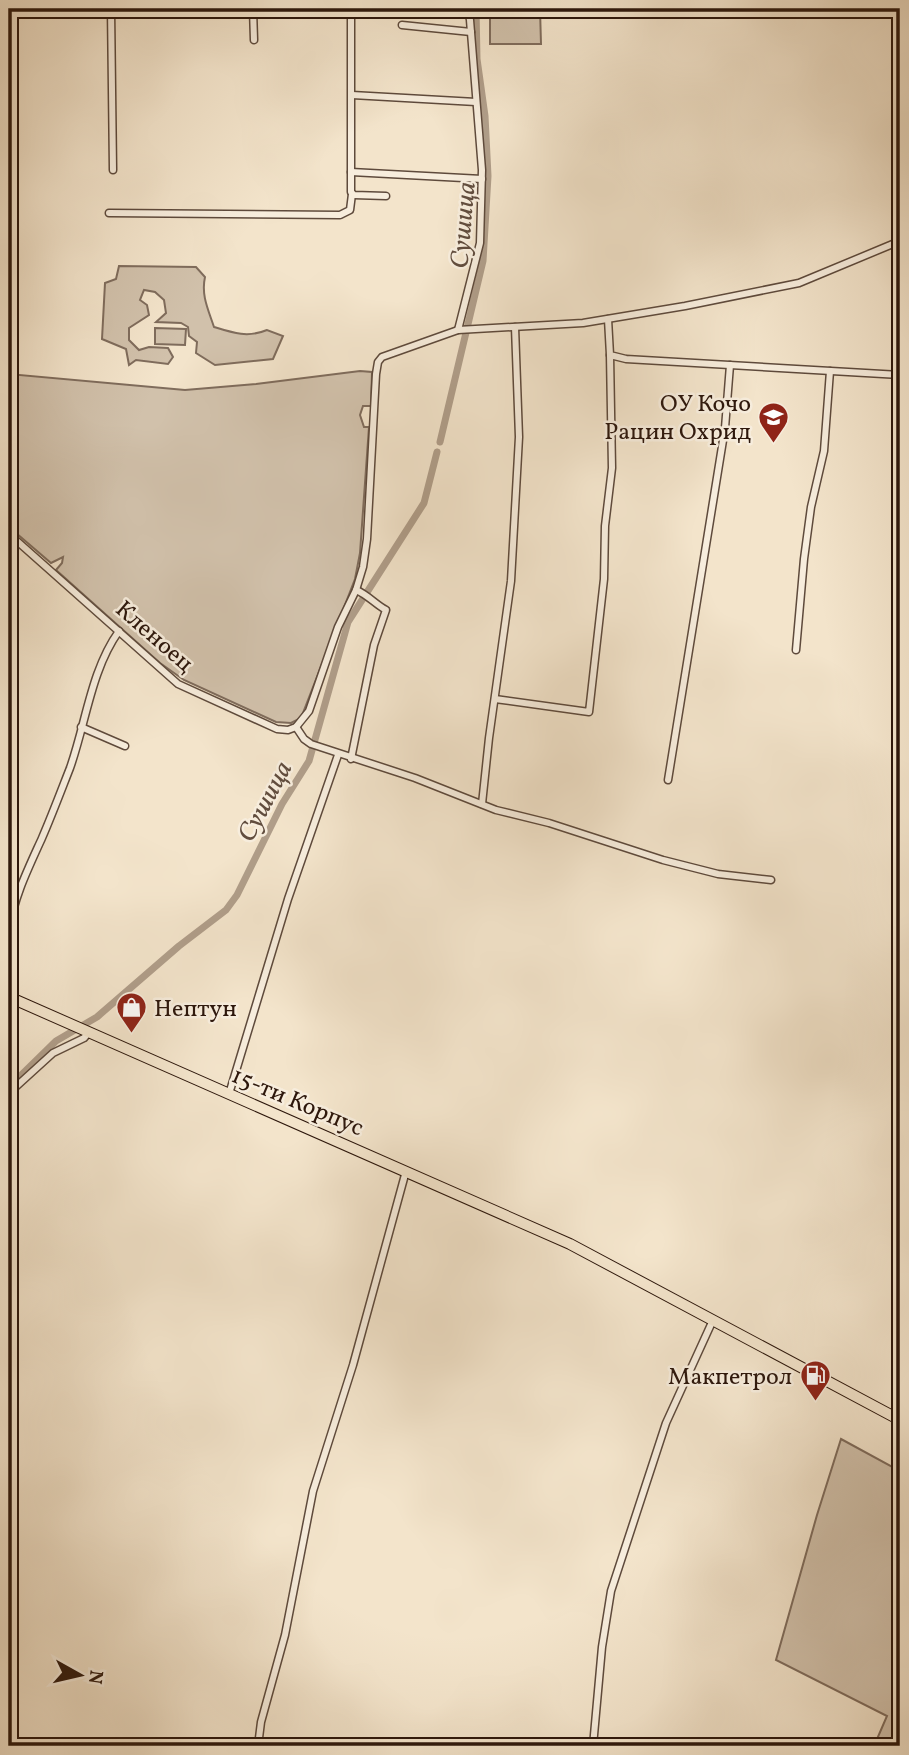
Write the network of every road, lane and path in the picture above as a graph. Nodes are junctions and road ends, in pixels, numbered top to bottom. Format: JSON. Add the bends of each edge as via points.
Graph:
{"nodes":[{"id":1,"x":196,"y":9,"type":"edge"},
{"id":2,"x":253,"y":9,"type":"edge"},
{"id":3,"x":351,"y":9,"type":"edge"},
{"id":4,"x":468,"y":9,"type":"edge"},
{"id":5,"x":111,"y":10,"type":"edge"},
{"id":6,"x":402,"y":25,"type":"dead end"},
{"id":7,"x":471,"y":32,"type":"junction"},
{"id":8,"x":254,"y":40,"type":"dead end"},
{"id":9,"x":352,"y":95,"type":"junction"},
{"id":10,"x":476,"y":102,"type":"junction"},
{"id":11,"x":113,"y":170,"type":"dead end"},
{"id":12,"x":352,"y":172,"type":"junction"},
{"id":13,"x":482,"y":179,"type":"junction"},
{"id":14,"x":352,"y":194,"type":"junction"},
{"id":15,"x":386,"y":196,"type":"dead end"},
{"id":16,"x":109,"y":213,"type":"dead end"},
{"id":17,"x":900,"y":240,"type":"edge"},
{"id":18,"x":608,"y":319,"type":"junction"},
{"id":19,"x":514,"y":327,"type":"junction"},
{"id":20,"x":458,"y":330,"type":"junction"},
{"id":21,"x":610,"y":355,"type":"junction"},
{"id":22,"x":730,"y":365,"type":"junction"},
{"id":23,"x":830,"y":370,"type":"junction"},
{"id":24,"x":900,"y":374,"type":"edge"},
{"id":25,"x":9,"y":534,"type":"edge"},
{"id":26,"x":356,"y":590,"type":"junction"},
{"id":27,"x":119,"y":631,"type":"junction"},
{"id":28,"x":796,"y":650,"type":"dead end"},
{"id":29,"x":495,"y":699,"type":"junction"},
{"id":30,"x":81,"y":727,"type":"junction"},
{"id":31,"x":296,"y":727,"type":"junction"},
{"id":32,"x":125,"y":746,"type":"dead end"},
{"id":33,"x":338,"y":755,"type":"junction"},
{"id":34,"x":351,"y":758,"type":"junction"},
{"id":35,"x":668,"y":780,"type":"dead end"},
{"id":36,"x":482,"y":804,"type":"junction"},
{"id":37,"x":771,"y":880,"type":"dead end"},
{"id":38,"x":9,"y":930,"type":"edge"},
{"id":39,"x":9,"y":997,"type":"edge"},
{"id":40,"x":87,"y":1031,"type":"junction"},
{"id":41,"x":9,"y":1093,"type":"edge"},
{"id":42,"x":229,"y":1094,"type":"junction"},
{"id":43,"x":406,"y":1171,"type":"junction"},
{"id":44,"x":713,"y":1320,"type":"junction"},
{"id":45,"x":900,"y":1420,"type":"edge"},
{"id":46,"x":258,"y":1746,"type":"edge"},
{"id":47,"x":593,"y":1746,"type":"edge"}],
"edges":[{"from":1,"to":5,"type":"street"},
{"from":2,"to":8,"type":"street"},
{"from":3,"to":9,"type":"street"},
{"from":4,"to":7,"type":"street"},
{"from":5,"to":11,"type":"street"},
{"from":6,"to":7,"type":"street"},
{"from":7,"to":10,"type":"street"},
{"from":9,"to":10,"type":"street"},
{"from":9,"to":12,"type":"street"},
{"from":10,"to":13,"type":"street"},
{"from":12,"to":13,"type":"street"},
{"from":12,"to":14,"type":"street"},
{"from":13,"to":20,"type":"street","via":[[480,243]]},
{"from":14,"to":15,"type":"street"},
{"from":14,"to":16,"type":"street","via":[[350,210],[340,215]]},
{"from":17,"to":18,"type":"street","via":[[799,283]]},
{"from":18,"to":19,"type":"street"},
{"from":18,"to":21,"type":"street"},
{"from":19,"to":20,"type":"street"},
{"from":19,"to":29,"type":"street","via":[[519,402],[515,517]]},
{"from":20,"to":26,"type":"street","via":[[390,353],[378,362],[367,539]]},
{"from":21,"to":22,"type":"street"},
{"from":21,"to":29,"type":"street","via":[[612,468],[589,712]]},
{"from":22,"to":23,"type":"street"},
{"from":22,"to":35,"type":"street","via":[[725,428]]},
{"from":23,"to":24,"type":"street"},
{"from":23,"to":28,"type":"street","via":[[824,451],[811,507]]},
{"from":25,"to":27,"type":"street","name":"Кленоец"},
{"from":26,"to":31,"type":"street","via":[[309,711]]},
{"from":26,"to":34,"type":"street","via":[[386,610],[374,645]]},
{"from":27,"to":30,"type":"street","via":[[110,644]]},
{"from":27,"to":31,"type":"street","name":"Кленоец","via":[[186,689],[277,729]]},
{"from":29,"to":36,"type":"street"},
{"from":30,"to":32,"type":"street"},
{"from":30,"to":38,"type":"street","via":[[70,767],[22,881]]},
{"from":31,"to":33,"type":"street","via":[[311,744]]},
{"from":33,"to":34,"type":"street"},
{"from":33,"to":42,"type":"street","via":[[288,899]]},
{"from":34,"to":36,"type":"street"},
{"from":36,"to":37,"type":"street","via":[[718,874]]},
{"from":39,"to":40,"type":"main road","name":"15-ти Корпус"},
{"from":40,"to":41,"type":"street","via":[[84,1038],[52,1053]]},
{"from":40,"to":42,"type":"main road","name":"15-ти Корпус"},
{"from":42,"to":43,"type":"main road","name":"15-ти Корпус"},
{"from":43,"to":44,"type":"main road","name":"15-ти Корпус","via":[[570,1244]]},
{"from":43,"to":46,"type":"street","via":[[313,1491]]},
{"from":44,"to":45,"type":"main road","name":"15-ти Корпус"},
{"from":44,"to":47,"type":"street","via":[[666,1423],[611,1591]]}]}
